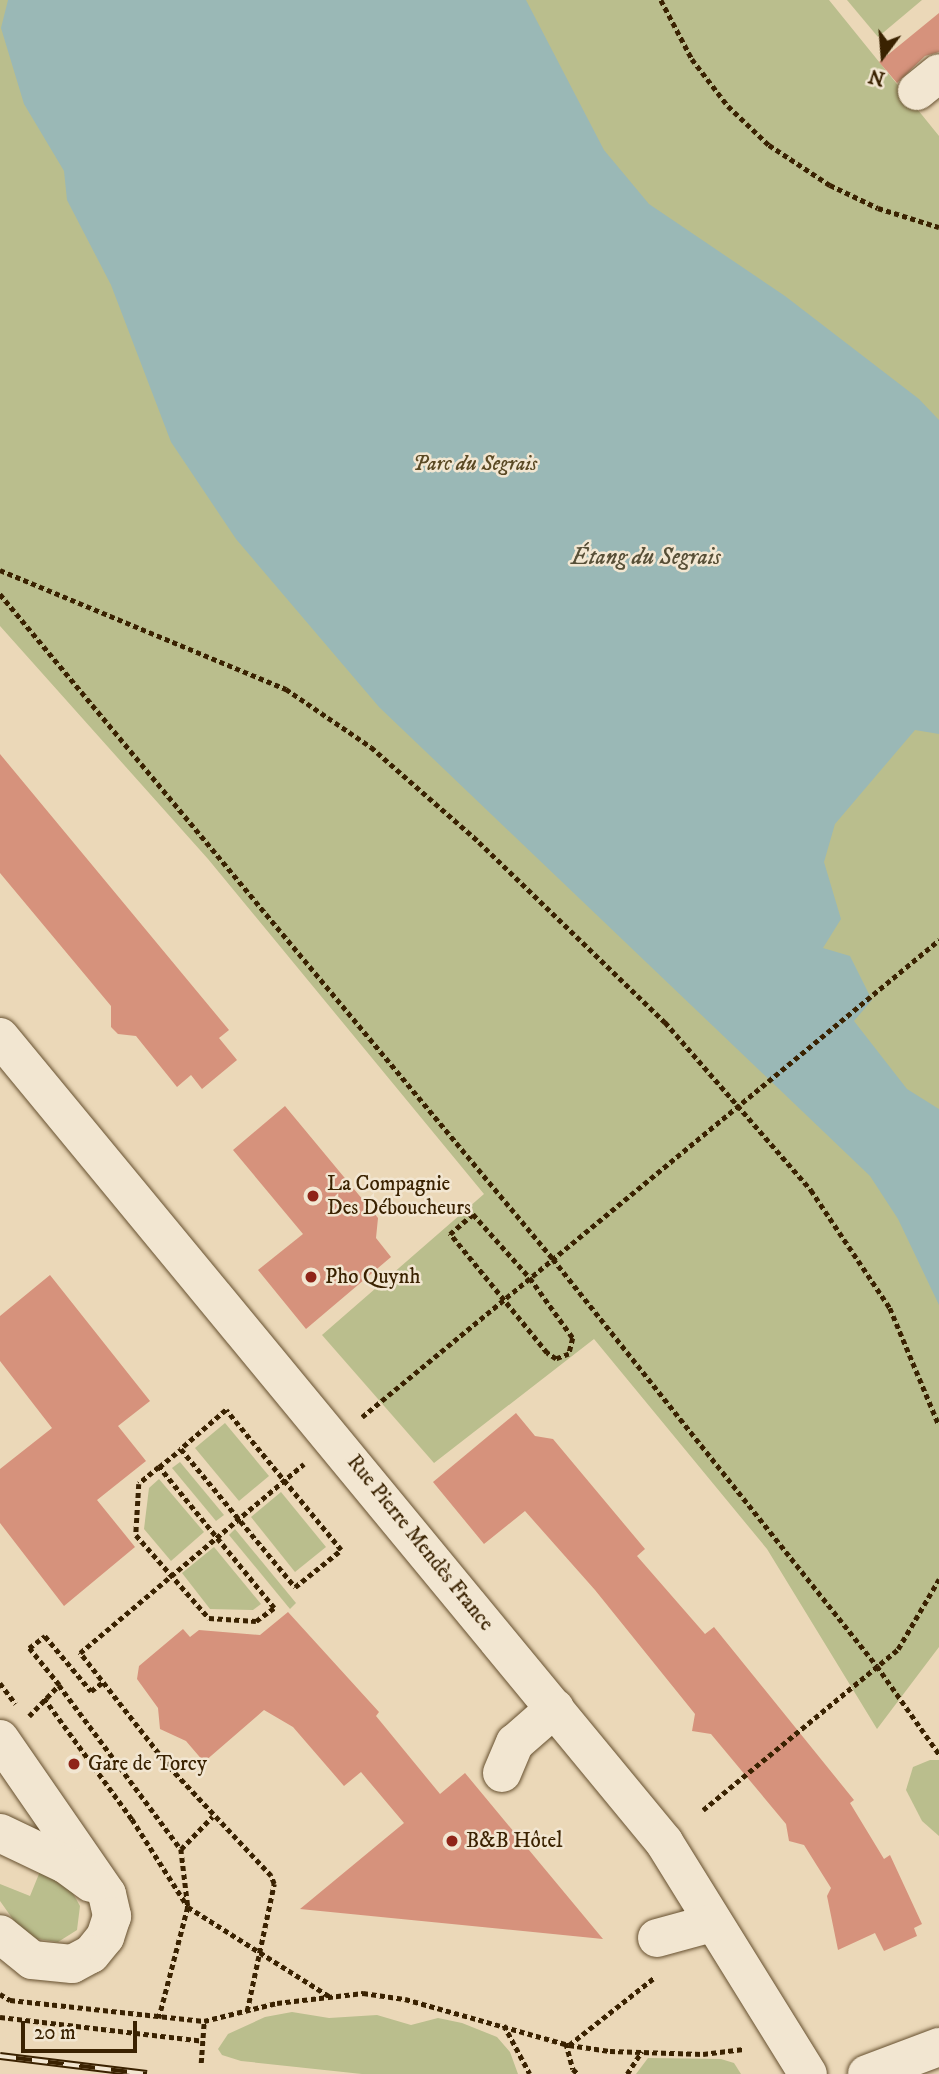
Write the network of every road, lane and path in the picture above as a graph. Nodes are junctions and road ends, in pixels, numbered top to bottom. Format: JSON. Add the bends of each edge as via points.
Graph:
{"nodes":[{"id":1,"x":661,"y":0,"type":"edge"},
{"id":2,"x":939,"y":227,"type":"edge"},
{"id":3,"x":0,"y":570,"type":"edge"},
{"id":4,"x":0,"y":594,"type":"edge"},
{"id":5,"x":939,"y":940,"type":"edge"},
{"id":6,"x":0,"y":1037,"type":"edge"},
{"id":7,"x":738,"y":1108,"type":"junction"},
{"id":8,"x":553,"y":1259,"type":"junction"},
{"id":9,"x":530,"y":1278,"type":"junction"},
{"id":10,"x":503,"y":1301,"type":"junction"},
{"id":11,"x":359,"y":1419,"type":"dead end"},
{"id":12,"x":939,"y":1425,"type":"edge"},
{"id":13,"x":181,"y":1449,"type":"junction"},
{"id":14,"x":310,"y":1459,"type":"dead end"},
{"id":15,"x":159,"y":1467,"type":"junction"},
{"id":16,"x":284,"y":1481,"type":"junction"},
{"id":17,"x":238,"y":1518,"type":"junction"},
{"id":18,"x":217,"y":1536,"type":"junction"},
{"id":19,"x":170,"y":1574,"type":"junction"},
{"id":20,"x":939,"y":1579,"type":"edge"},
{"id":21,"x":877,"y":1666,"type":"junction"},
{"id":22,"x":103,"y":1682,"type":"junction"},
{"id":23,"x":59,"y":1685,"type":"junction"},
{"id":24,"x":44,"y":1698,"type":"junction"},
{"id":25,"x":555,"y":1708,"type":"junction"},
{"id":26,"x":13,"y":1729,"type":"edge"},
{"id":27,"x":939,"y":1754,"type":"edge"},
{"id":28,"x":502,"y":1773,"type":"dead end"},
{"id":29,"x":703,"y":1810,"type":"dead end"},
{"id":30,"x":212,"y":1817,"type":"junction"},
{"id":31,"x":0,"y":1833,"type":"edge"},
{"id":32,"x":181,"y":1849,"type":"junction"},
{"id":33,"x":107,"y":1894,"type":"junction"},
{"id":34,"x":188,"y":1907,"type":"junction"},
{"id":35,"x":712,"y":1923,"type":"junction"},
{"id":36,"x":0,"y":1934,"type":"edge"},
{"id":37,"x":260,"y":1951,"type":"junction"},
{"id":38,"x":662,"y":1953,"type":"joint"},
{"id":39,"x":0,"y":1994,"type":"edge"},
{"id":40,"x":330,"y":1996,"type":"junction"},
{"id":41,"x":247,"y":2011,"type":"junction"},
{"id":42,"x":0,"y":2017,"type":"edge"},
{"id":43,"x":159,"y":2018,"type":"junction"},
{"id":44,"x":204,"y":2021,"type":"junction"},
{"id":45,"x":504,"y":2024,"type":"junction"},
{"id":46,"x":203,"y":2041,"type":"junction"},
{"id":47,"x":568,"y":2044,"type":"junction"},
{"id":48,"x":939,"y":2047,"type":"edge"},
{"id":49,"x":744,"y":2049,"type":"dead end"},
{"id":50,"x":642,"y":2051,"type":"junction"},
{"id":51,"x":201,"y":2063,"type":"dead end"},
{"id":52,"x":530,"y":2074,"type":"edge"},
{"id":53,"x":578,"y":2074,"type":"edge"},
{"id":54,"x":627,"y":2074,"type":"edge"},
{"id":55,"x":808,"y":2074,"type":"edge"},
{"id":56,"x":867,"y":2074,"type":"edge"}],
"edges":[{"from":1,"to":2,"type":"path","via":[[692,59],[728,106],[769,145],[830,185],[878,208]]},
{"from":3,"to":7,"type":"path","via":[[286,689],[371,747],[480,842],[665,1022]]},
{"from":4,"to":8,"type":"path"},
{"from":5,"to":7,"type":"path"},
{"from":6,"to":25,"type":"street","name":"Rue Pierre Mendès France"},
{"from":7,"to":8,"type":"path"},
{"from":7,"to":12,"type":"path","via":[[811,1190],[890,1308]]},
{"from":8,"to":9,"type":"path"},
{"from":8,"to":21,"type":"path"},
{"from":9,"to":10,"type":"path"},
{"from":9,"to":10,"type":"path","via":[[573,1338],[569,1354],[556,1359],[547,1353]]},
{"from":9,"to":10,"type":"path","via":[[473,1214],[450,1234]]},
{"from":10,"to":11,"type":"path"},
{"from":13,"to":15,"type":"path"},
{"from":13,"to":16,"type":"path","via":[[226,1410]]},
{"from":13,"to":17,"type":"path"},
{"from":14,"to":16,"type":"path"},
{"from":15,"to":18,"type":"path"},
{"from":15,"to":19,"type":"path","via":[[139,1484],[136,1535]]},
{"from":16,"to":17,"type":"path"},
{"from":16,"to":17,"type":"path","via":[[341,1550],[332,1558],[295,1587]]},
{"from":17,"to":18,"type":"path"},
{"from":18,"to":19,"type":"path"},
{"from":18,"to":19,"type":"path","via":[[274,1608],[256,1621],[209,1618]]},
{"from":19,"to":22,"type":"path","via":[[80,1653]]},
{"from":20,"to":21,"type":"path","via":[[898,1649]]},
{"from":21,"to":27,"type":"path"},
{"from":21,"to":29,"type":"path"},
{"from":22,"to":23,"type":"path","via":[[91,1691],[45,1636],[29,1648]]},
{"from":22,"to":30,"type":"path"},
{"from":23,"to":24,"type":"path"},
{"from":23,"to":32,"type":"path"},
{"from":24,"to":26,"type":"path"},
{"from":24,"to":34,"type":"path","via":[[132,1819]]},
{"from":25,"to":28,"type":"street","via":[[515,1743]]},
{"from":25,"to":35,"type":"street","name":"Rue Pierre Mendès France","via":[[664,1842]]},
{"from":26,"to":33,"type":"street"},
{"from":30,"to":32,"type":"path"},
{"from":30,"to":37,"type":"path","via":[[274,1884]]},
{"from":31,"to":33,"type":"street","via":[[65,1864]]},
{"from":32,"to":34,"type":"path"},
{"from":33,"to":36,"type":"street","via":[[112,1916],[105,1937],[91,1954],[72,1964],[32,1960]]},
{"from":34,"to":37,"type":"path","via":[[221,1924],[235,1940]]},
{"from":34,"to":43,"type":"path"},
{"from":35,"to":38,"type":"street"},
{"from":35,"to":55,"type":"street","name":"Rue Pierre Mendès France"},
{"from":37,"to":40,"type":"path"},
{"from":37,"to":41,"type":"path"},
{"from":38,"to":47,"type":"path"},
{"from":39,"to":43,"type":"path","via":[[10,2000]]},
{"from":40,"to":41,"type":"path"},
{"from":40,"to":45,"type":"path","via":[[363,1993],[405,1999]]},
{"from":41,"to":44,"type":"path"},
{"from":42,"to":46,"type":"path"},
{"from":43,"to":44,"type":"path"},
{"from":44,"to":46,"type":"path"},
{"from":45,"to":47,"type":"path"},
{"from":45,"to":52,"type":"path"},
{"from":46,"to":51,"type":"path"},
{"from":47,"to":50,"type":"path"},
{"from":47,"to":53,"type":"path"},
{"from":48,"to":56,"type":"street"},
{"from":49,"to":50,"type":"path","via":[[703,2054]]},
{"from":50,"to":54,"type":"path"}]}
